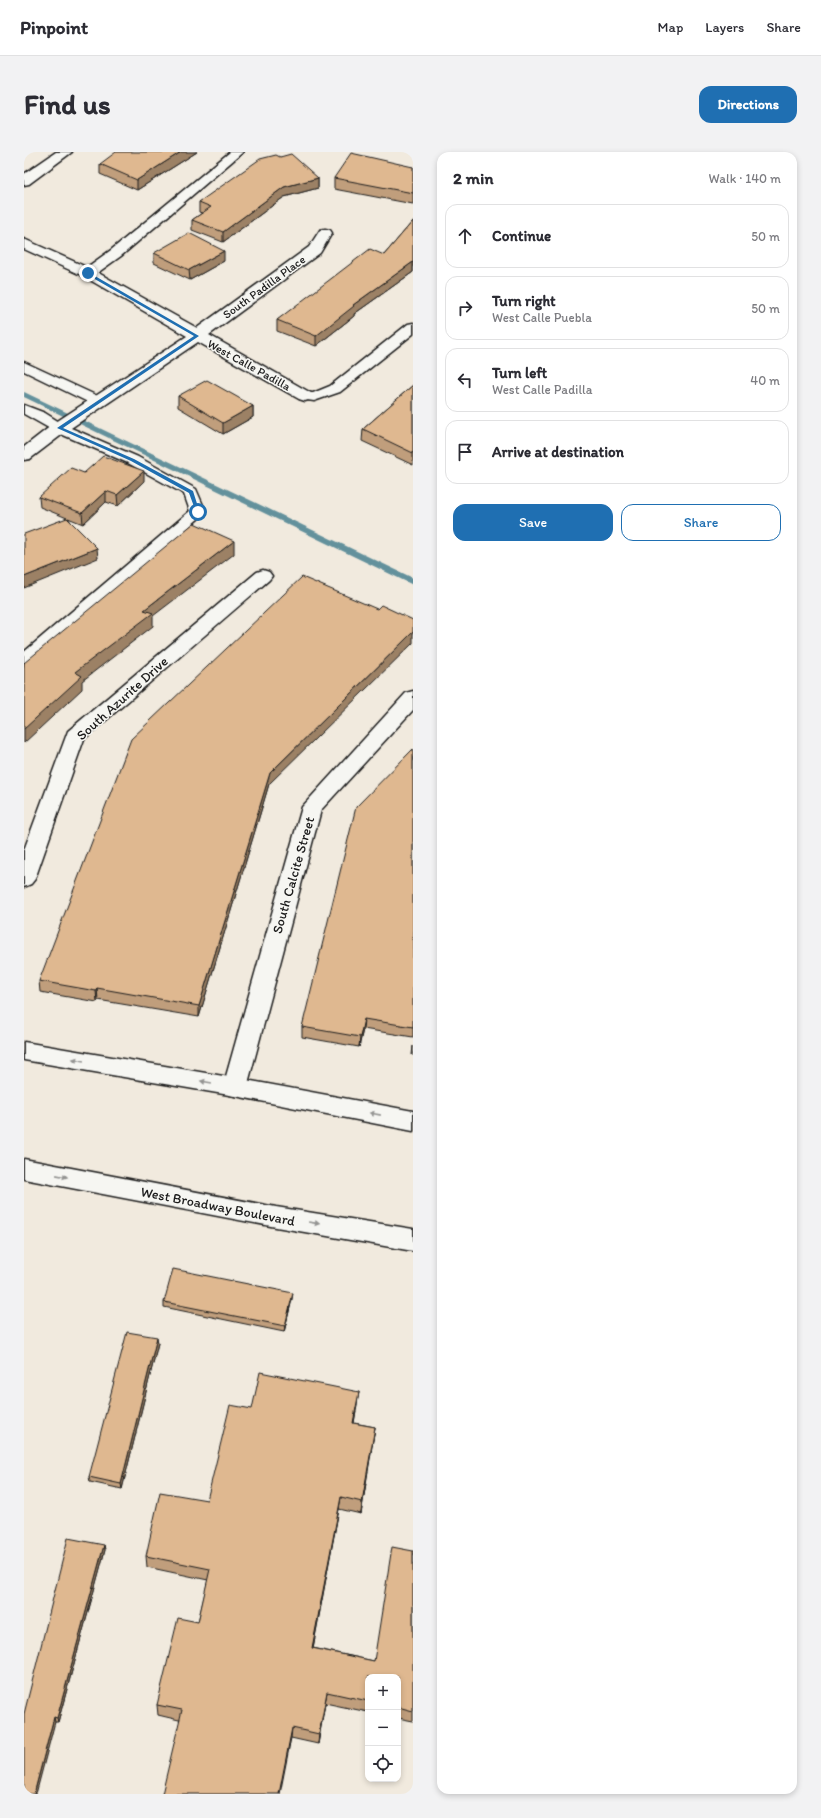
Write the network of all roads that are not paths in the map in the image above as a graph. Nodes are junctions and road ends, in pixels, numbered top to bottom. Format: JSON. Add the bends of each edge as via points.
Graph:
{"nodes":[{"id":1,"x":65,"y":152,"type":"edge"},
{"id":2,"x":237,"y":152,"type":"edge"},
{"id":3,"x":24,"y":181,"type":"edge"},
{"id":4,"x":325,"y":233,"type":"dead end"},
{"id":5,"x":24,"y":243,"type":"edge"},
{"id":6,"x":88,"y":273,"type":"junction"},
{"id":7,"x":413,"y":327,"type":"edge"},
{"id":8,"x":197,"y":336,"type":"junction"},
{"id":9,"x":24,"y":366,"type":"edge"},
{"id":10,"x":304,"y":396,"type":"joint"},
{"id":11,"x":92,"y":406,"type":"junction"},
{"id":12,"x":24,"y":409,"type":"edge"},
{"id":13,"x":61,"y":427,"type":"junction"},
{"id":14,"x":24,"y":455,"type":"edge"},
{"id":15,"x":263,"y":576,"type":"dead end"},
{"id":16,"x":24,"y":661,"type":"edge"},
{"id":17,"x":413,"y":698,"type":"edge"},
{"id":18,"x":24,"y":879,"type":"edge"},
{"id":19,"x":24,"y":1050,"type":"edge"},
{"id":20,"x":235,"y":1087,"type":"junction"},
{"id":21,"x":413,"y":1121,"type":"edge"},
{"id":22,"x":24,"y":1169,"type":"edge"},
{"id":23,"x":413,"y":1240,"type":"edge"}],
"edges":[{"from":1,"to":3,"type":"street"},
{"from":2,"to":6,"type":"lane","via":[[116,253]]},
{"from":4,"to":8,"type":"street","name":"South Padilla Place","via":[[315,250]]},
{"from":5,"to":6,"type":"street","name":"West Calle Padilla"},
{"from":6,"to":8,"type":"street","name":"West Calle Padilla"},
{"from":7,"to":10,"type":"lane","via":[[335,389],[314,397]]},
{"from":8,"to":10,"type":"street","name":"West Calle Padilla"},
{"from":8,"to":11,"type":"street","name":"South Padilla Place"},
{"from":9,"to":11,"type":"lane"},
{"from":11,"to":13,"type":"street","name":"South Padilla Place"},
{"from":12,"to":13,"type":"lane"},
{"from":13,"to":14,"type":"street","name":"South Padilla Place"},
{"from":13,"to":16,"type":"lane","via":[[133,460],[191,492],[198,512]]},
{"from":15,"to":18,"type":"street","name":"South Azurite Drive","via":[[75,736]]},
{"from":17,"to":20,"type":"street","name":"South Calcite Street","via":[[312,807]]},
{"from":20,"to":19,"type":"street","one_way":true},
{"from":21,"to":20,"type":"street","one_way":true},
{"from":22,"to":23,"type":"street","name":"West Broadway Boulevard","one_way":true}]}
